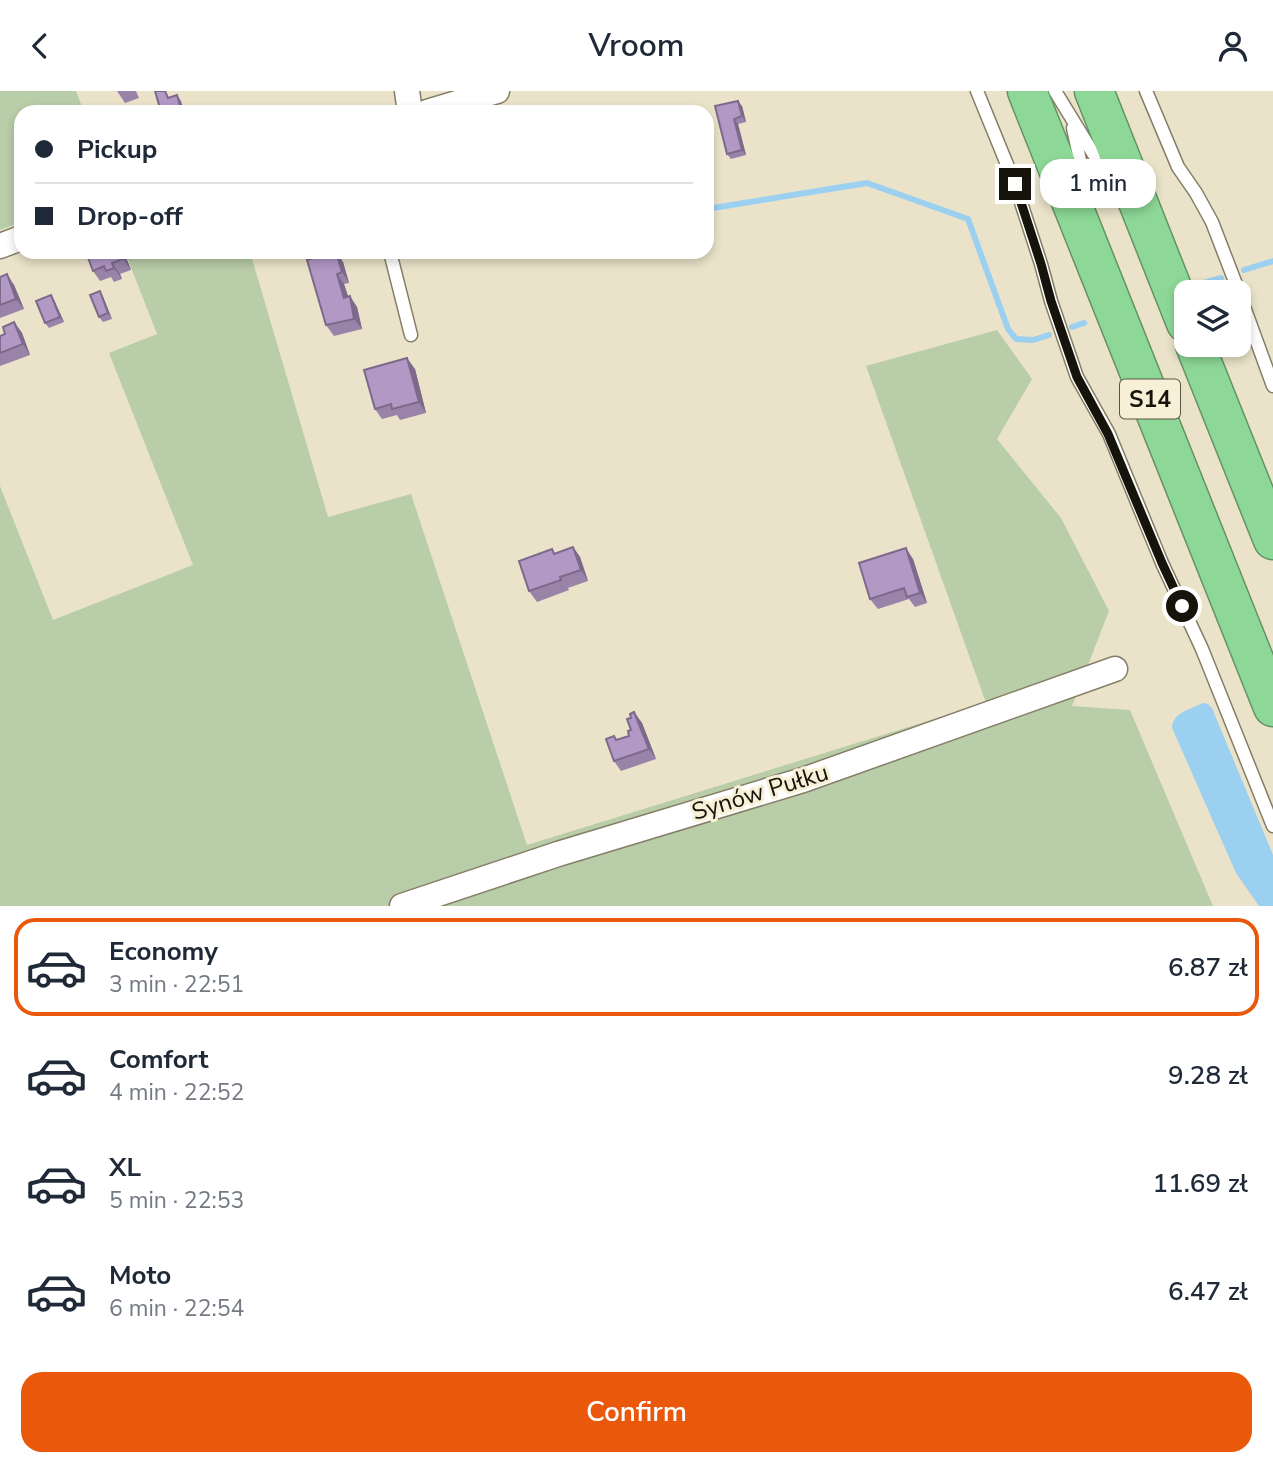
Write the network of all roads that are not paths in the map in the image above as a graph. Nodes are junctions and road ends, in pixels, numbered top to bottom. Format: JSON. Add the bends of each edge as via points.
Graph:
{"nodes":[{"id":1,"x":497,"y":91,"type":"edge"},
{"id":2,"x":977,"y":91,"type":"edge"},
{"id":3,"x":1027,"y":91,"type":"edge"},
{"id":4,"x":1055,"y":91,"type":"edge"},
{"id":5,"x":1065,"y":91,"type":"edge"},
{"id":6,"x":1146,"y":91,"type":"edge"},
{"id":7,"x":1082,"y":103,"type":"edge"},
{"id":8,"x":450,"y":105,"type":"edge"},
{"id":9,"x":392,"y":259,"type":"edge"},
{"id":10,"x":1168,"y":277,"type":"junction"},
{"id":11,"x":1234,"y":280,"type":"edge"},
{"id":12,"x":1174,"y":292,"type":"edge"},
{"id":13,"x":1110,"y":298,"type":"junction"},
{"id":14,"x":1251,"y":325,"type":"edge"},
{"id":15,"x":411,"y":335,"type":"dead end"},
{"id":16,"x":1200,"y":357,"type":"edge"},
{"id":17,"x":1273,"y":386,"type":"edge"},
{"id":18,"x":1273,"y":540,"type":"edge"},
{"id":19,"x":1115,"y":669,"type":"dead end"},
{"id":20,"x":1273,"y":707,"type":"edge"},
{"id":21,"x":1273,"y":826,"type":"edge"},
{"id":22,"x":402,"y":906,"type":"edge"}],
"edges":[{"from":1,"to":8,"type":"street"},
{"from":2,"to":21,"type":"lane","via":[[1015,184],[1077,377],[1108,434],[1202,649]]},
{"from":3,"to":13,"type":"highway","number":"S14"},
{"from":4,"to":7,"type":"lane"},
{"from":5,"to":7,"type":"lane"},
{"from":6,"to":11,"type":"lane","via":[[1178,167],[1212,222]]},
{"from":7,"to":10,"type":"highway"},
{"from":7,"to":10,"type":"lane","via":[[1123,202]]},
{"from":7,"to":13,"type":"lane"},
{"from":9,"to":15,"type":"lane"},
{"from":10,"to":12,"type":"highway"},
{"from":13,"to":20,"type":"highway","number":"S14"},
{"from":14,"to":17,"type":"lane"},
{"from":16,"to":18,"type":"highway","number":"S14"},
{"from":19,"to":22,"type":"street","name":"Synów Pułku","via":[[803,780]]}]}
